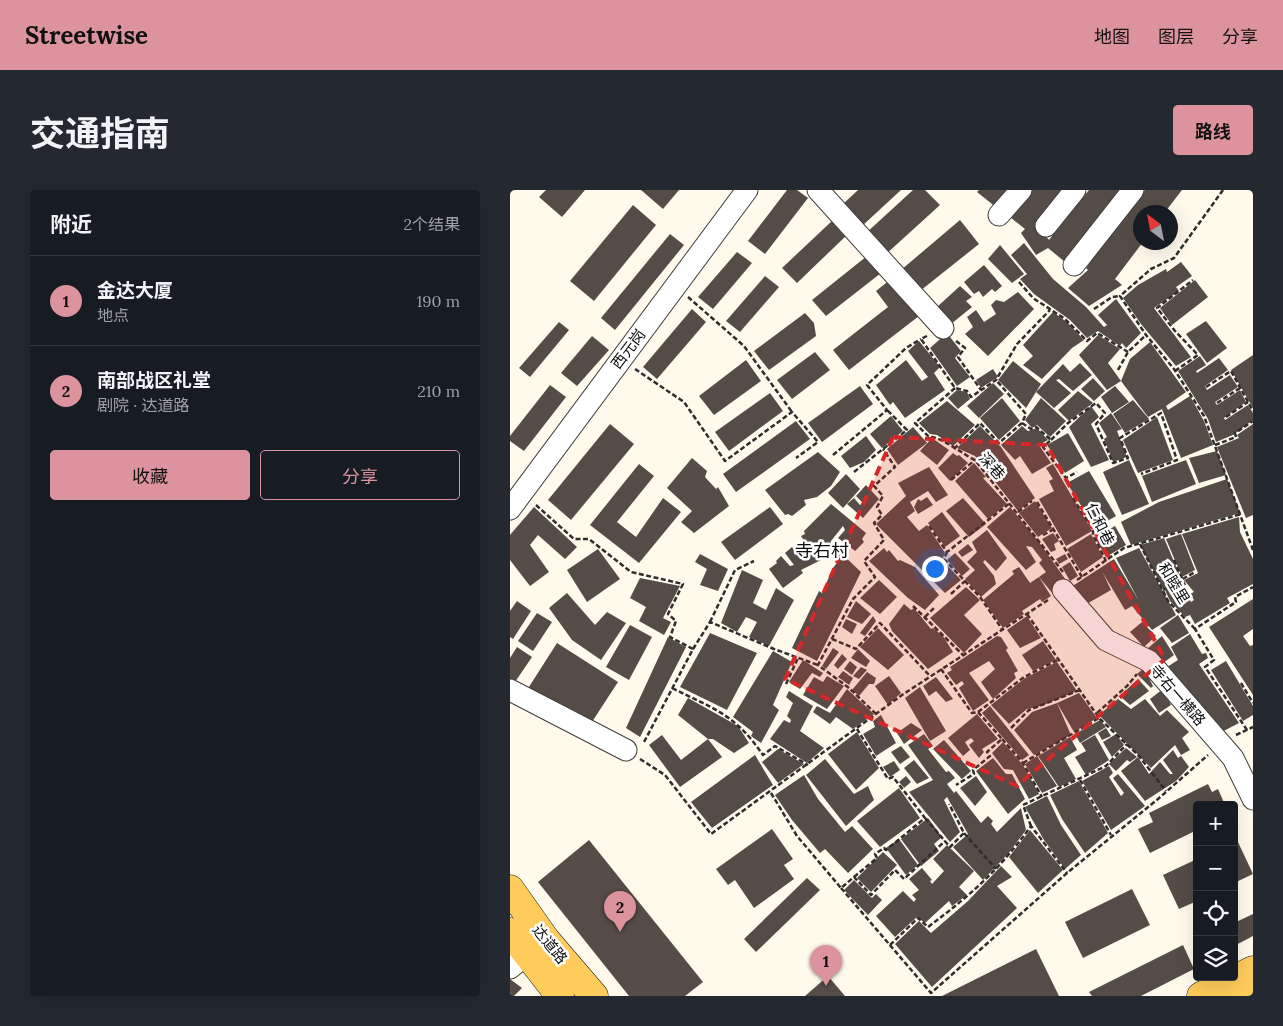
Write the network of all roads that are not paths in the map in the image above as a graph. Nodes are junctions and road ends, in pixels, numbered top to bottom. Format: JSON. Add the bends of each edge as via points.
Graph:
{"nodes":[{"id":1,"x":747,"y":190,"type":"edge"},
{"id":2,"x":818,"y":190,"type":"edge"},
{"id":3,"x":1021,"y":190,"type":"edge"},
{"id":4,"x":1075,"y":190,"type":"edge"},
{"id":5,"x":1132,"y":190,"type":"edge"},
{"id":6,"x":999,"y":215,"type":"dead end"},
{"id":7,"x":1046,"y":226,"type":"dead end"},
{"id":8,"x":1074,"y":265,"type":"dead end"},
{"id":9,"x":943,"y":328,"type":"road end"},
{"id":10,"x":516,"y":501,"type":"edge"},
{"id":11,"x":1067,"y":587,"type":"road end"},
{"id":12,"x":510,"y":690,"type":"edge"},
{"id":13,"x":631,"y":753,"type":"road end"},
{"id":14,"x":1253,"y":799,"type":"edge"},
{"id":15,"x":510,"y":889,"type":"edge"},
{"id":16,"x":510,"y":932,"type":"edge"},
{"id":17,"x":527,"y":954,"type":"edge"},
{"id":18,"x":1253,"y":970,"type":"edge"},
{"id":19,"x":1253,"y":992,"type":"edge"},
{"id":20,"x":560,"y":996,"type":"edge"},
{"id":21,"x":594,"y":996,"type":"edge"},
{"id":22,"x":1201,"y":996,"type":"edge"},
{"id":23,"x":1245,"y":996,"type":"edge"}],
"edges":[{"from":1,"to":10,"type":"street","name":"西元岗"},
{"from":2,"to":9,"type":"street"},
{"from":3,"to":6,"type":"street"},
{"from":4,"to":7,"type":"street"},
{"from":5,"to":8,"type":"street"},
{"from":11,"to":14,"type":"street","name":"寺右一横路","via":[[1106,640],[1146,659],[1220,743],[1233,758]]},
{"from":12,"to":13,"type":"street"},
{"from":15,"to":17,"type":"main road","name":"达道路"},
{"from":16,"to":17,"type":"main road","name":"达道路"},
{"from":17,"to":20,"type":"main road","name":"达道路"},
{"from":17,"to":21,"type":"main road","name":"达道路"},
{"from":18,"to":22,"type":"main road"},
{"from":19,"to":23,"type":"main road"}]}
